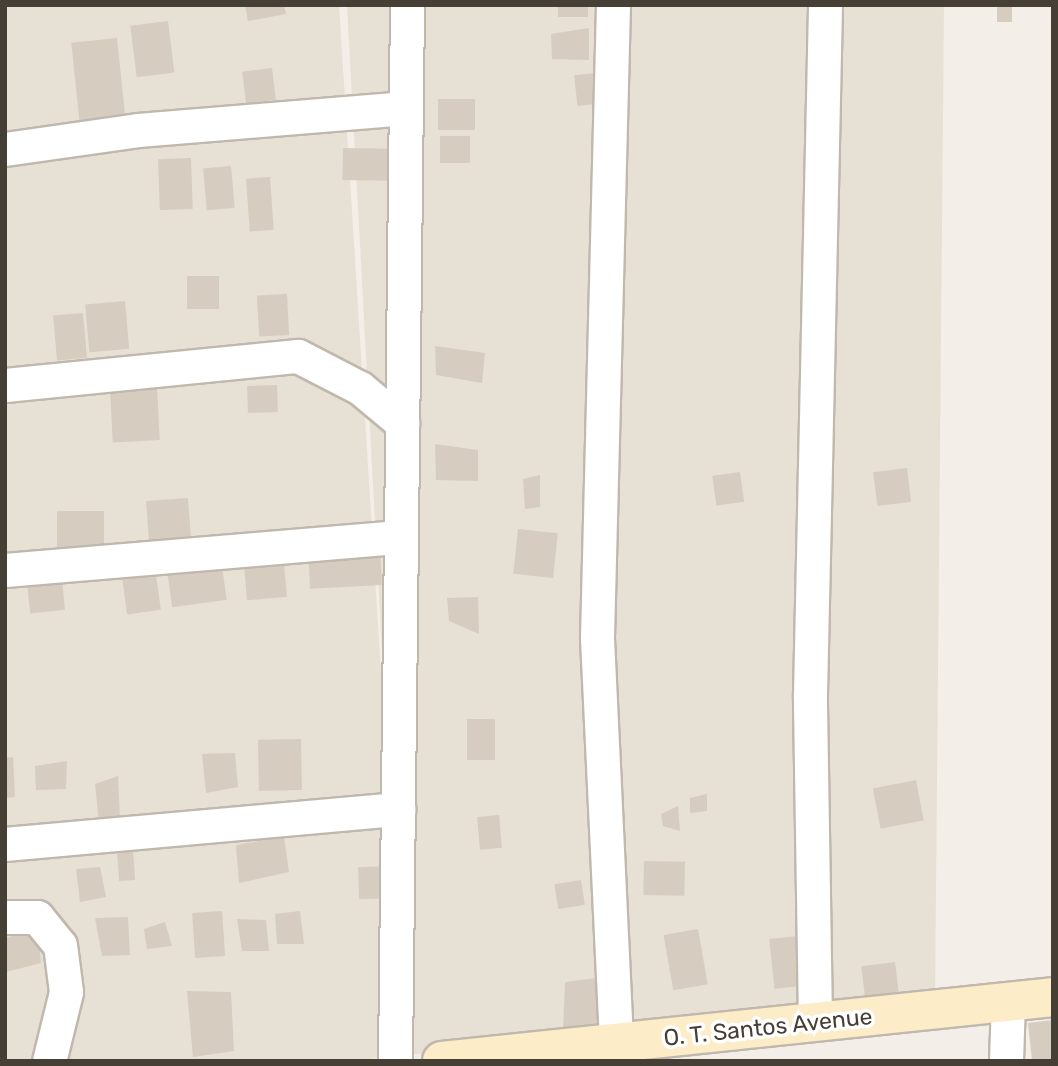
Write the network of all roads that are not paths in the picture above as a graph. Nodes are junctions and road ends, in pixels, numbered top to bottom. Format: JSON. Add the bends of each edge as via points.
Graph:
{"nodes":[{"id":1,"x":407,"y":5,"type":"edge"},
{"id":2,"x":613,"y":5,"type":"edge"},
{"id":3,"x":825,"y":5,"type":"edge"},
{"id":4,"x":406,"y":108,"type":"junction"},
{"id":5,"x":5,"y":149,"type":"edge"},
{"id":6,"x":5,"y":385,"type":"edge"},
{"id":7,"x":402,"y":423,"type":"junction"},
{"id":8,"x":401,"y":537,"type":"junction"},
{"id":9,"x":5,"y":570,"type":"edge"},
{"id":10,"x":398,"y":809,"type":"junction"},
{"id":11,"x":5,"y":844,"type":"edge"},
{"id":12,"x":5,"y":917,"type":"edge"},
{"id":13,"x":1053,"y":997,"type":"edge"},
{"id":14,"x":1008,"y":1000,"type":"junction"},
{"id":15,"x":815,"y":1022,"type":"junction"},
{"id":16,"x":616,"y":1043,"type":"junction"},
{"id":17,"x":49,"y":1061,"type":"edge"},
{"id":18,"x":394,"y":1061,"type":"edge"},
{"id":19,"x":442,"y":1061,"type":"edge"},
{"id":20,"x":1006,"y":1061,"type":"edge"}],
"edges":[{"from":1,"to":4,"type":"street"},
{"from":2,"to":16,"type":"street","via":[[597,638]]},
{"from":3,"to":15,"type":"street","via":[[810,694]]},
{"from":4,"to":5,"type":"street","via":[[138,130]]},
{"from":4,"to":7,"type":"street"},
{"from":6,"to":7,"type":"street","via":[[298,356],[360,388]]},
{"from":7,"to":8,"type":"street"},
{"from":8,"to":9,"type":"street"},
{"from":8,"to":10,"type":"street"},
{"from":10,"to":11,"type":"street"},
{"from":10,"to":18,"type":"street"},
{"from":12,"to":17,"type":"street","via":[[37,917],[60,945],[66,992]]},
{"from":13,"to":14,"type":"street","name":"O. T. Santos Avenue"},
{"from":14,"to":15,"type":"street","name":"O. T. Santos Avenue"},
{"from":14,"to":20,"type":"street"},
{"from":15,"to":16,"type":"street","name":"O. T. Santos Avenue"},
{"from":16,"to":19,"type":"street","name":"O. T. Santos Avenue"}]}
